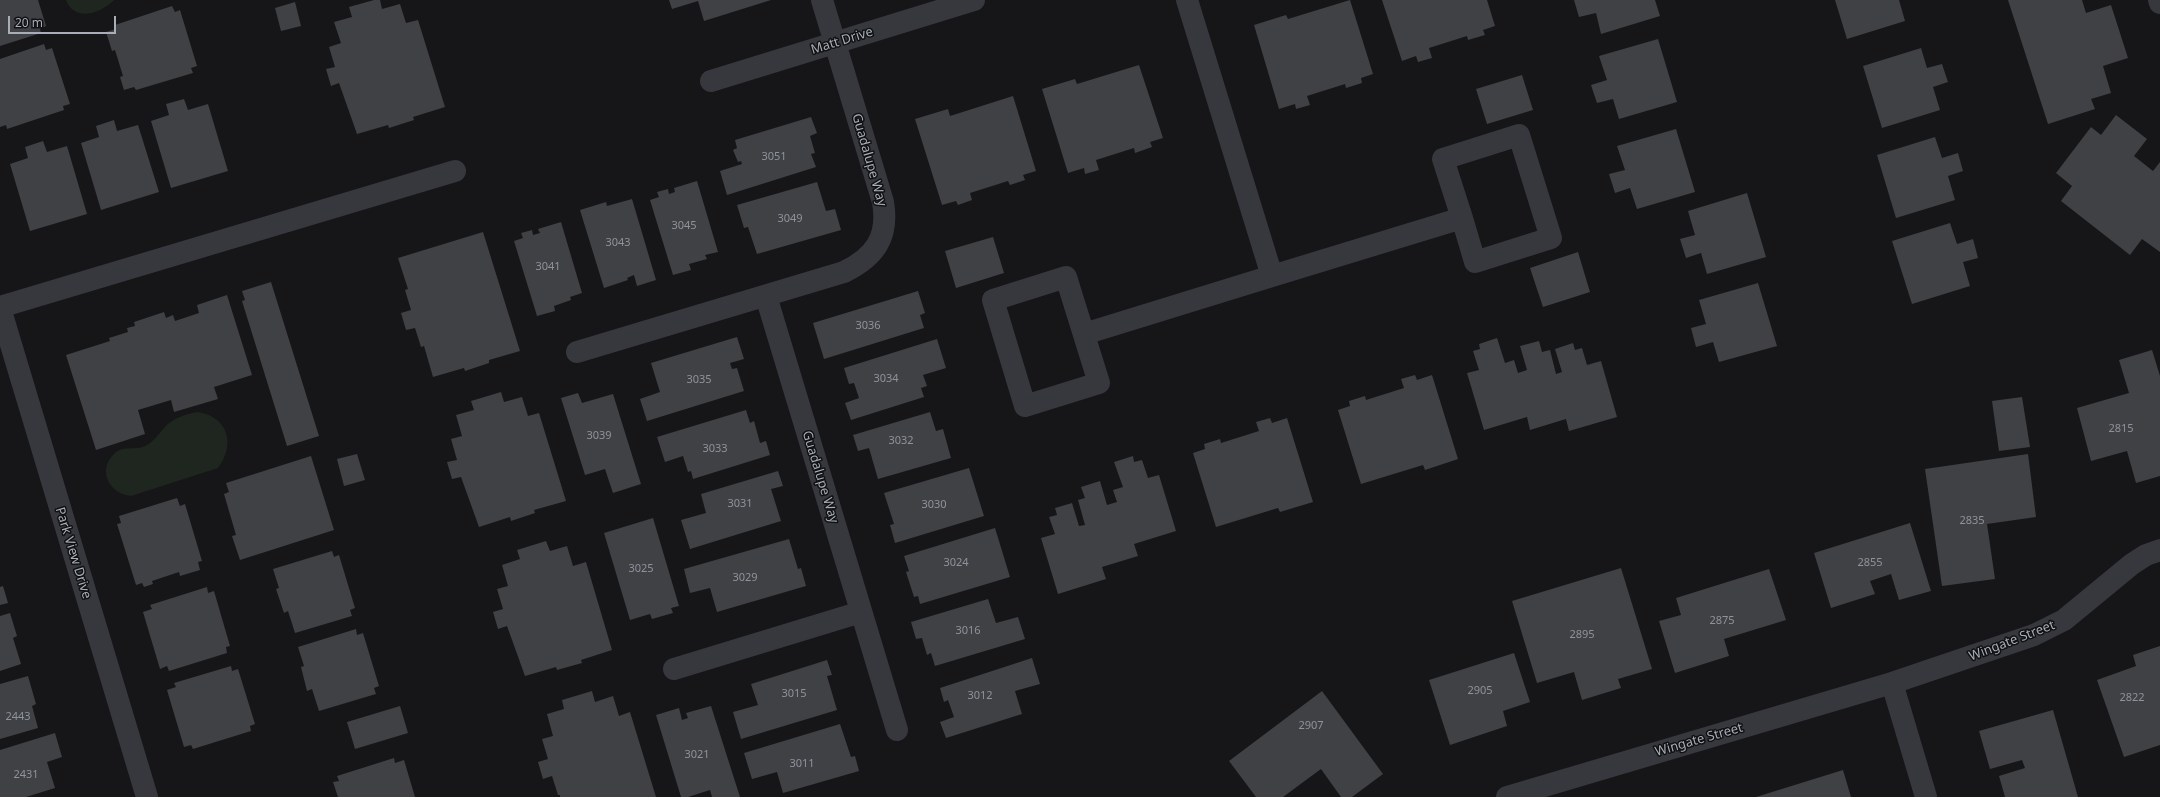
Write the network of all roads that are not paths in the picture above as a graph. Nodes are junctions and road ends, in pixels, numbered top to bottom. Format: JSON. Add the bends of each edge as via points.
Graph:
{"nodes":[{"id":1,"x":822,"y":0,"type":"edge"},
{"id":2,"x":974,"y":0,"type":"edge"},
{"id":3,"x":1187,"y":0,"type":"edge"},
{"id":4,"x":2159,"y":0,"type":"edge"},
{"id":5,"x":2160,"y":3,"type":"edge"},
{"id":6,"x":835,"y":44,"type":"junction"},
{"id":7,"x":710,"y":81,"type":"dead end"},
{"id":8,"x":455,"y":171,"type":"dead end"},
{"id":9,"x":1462,"y":218,"type":"junction"},
{"id":10,"x":1272,"y":276,"type":"junction"},
{"id":11,"x":766,"y":296,"type":"junction"},
{"id":12,"x":0,"y":308,"type":"edge"},
{"id":13,"x":1084,"y":334,"type":"junction"},
{"id":14,"x":577,"y":352,"type":"dead end"},
{"id":15,"x":2160,"y":550,"type":"edge"},
{"id":16,"x":861,"y":612,"type":"junction"},
{"id":17,"x":674,"y":669,"type":"dead end"},
{"id":18,"x":1892,"y":683,"type":"junction"},
{"id":19,"x":897,"y":730,"type":"dead end"},
{"id":20,"x":147,"y":797,"type":"edge"},
{"id":21,"x":1507,"y":797,"type":"edge"},
{"id":22,"x":1926,"y":797,"type":"edge"}],
"edges":[{"from":1,"to":6,"type":"street","name":"Guadalupe Way"},
{"from":2,"to":6,"type":"street","name":"Matt Drive"},
{"from":3,"to":10,"type":"street"},
{"from":4,"to":5,"type":"street"},
{"from":6,"to":7,"type":"street","name":"Matt Drive"},
{"from":6,"to":11,"type":"street","name":"Guadalupe Way","via":[[883,202],[884,228],[880,241],[873,251],[854,267]]},
{"from":8,"to":12,"type":"street"},
{"from":9,"to":9,"type":"street","via":[[1476,262],[1551,238],[1518,135],[1443,159]]},
{"from":9,"to":10,"type":"street"},
{"from":10,"to":13,"type":"street"},
{"from":11,"to":14,"type":"street","name":"Guadalupe Way"},
{"from":11,"to":16,"type":"street","name":"Guadalupe Way"},
{"from":12,"to":20,"type":"street","name":"Park View Drive"},
{"from":13,"to":13,"type":"street","via":[[1066,277],[992,300],[1025,406],[1099,383]]},
{"from":15,"to":18,"type":"street","name":"Wingate Street","via":[[2132,564],[2055,626]]},
{"from":16,"to":17,"type":"street"},
{"from":16,"to":19,"type":"street","name":"Guadalupe Way"},
{"from":18,"to":21,"type":"street","name":"Wingate Street"},
{"from":18,"to":22,"type":"street"}]}
